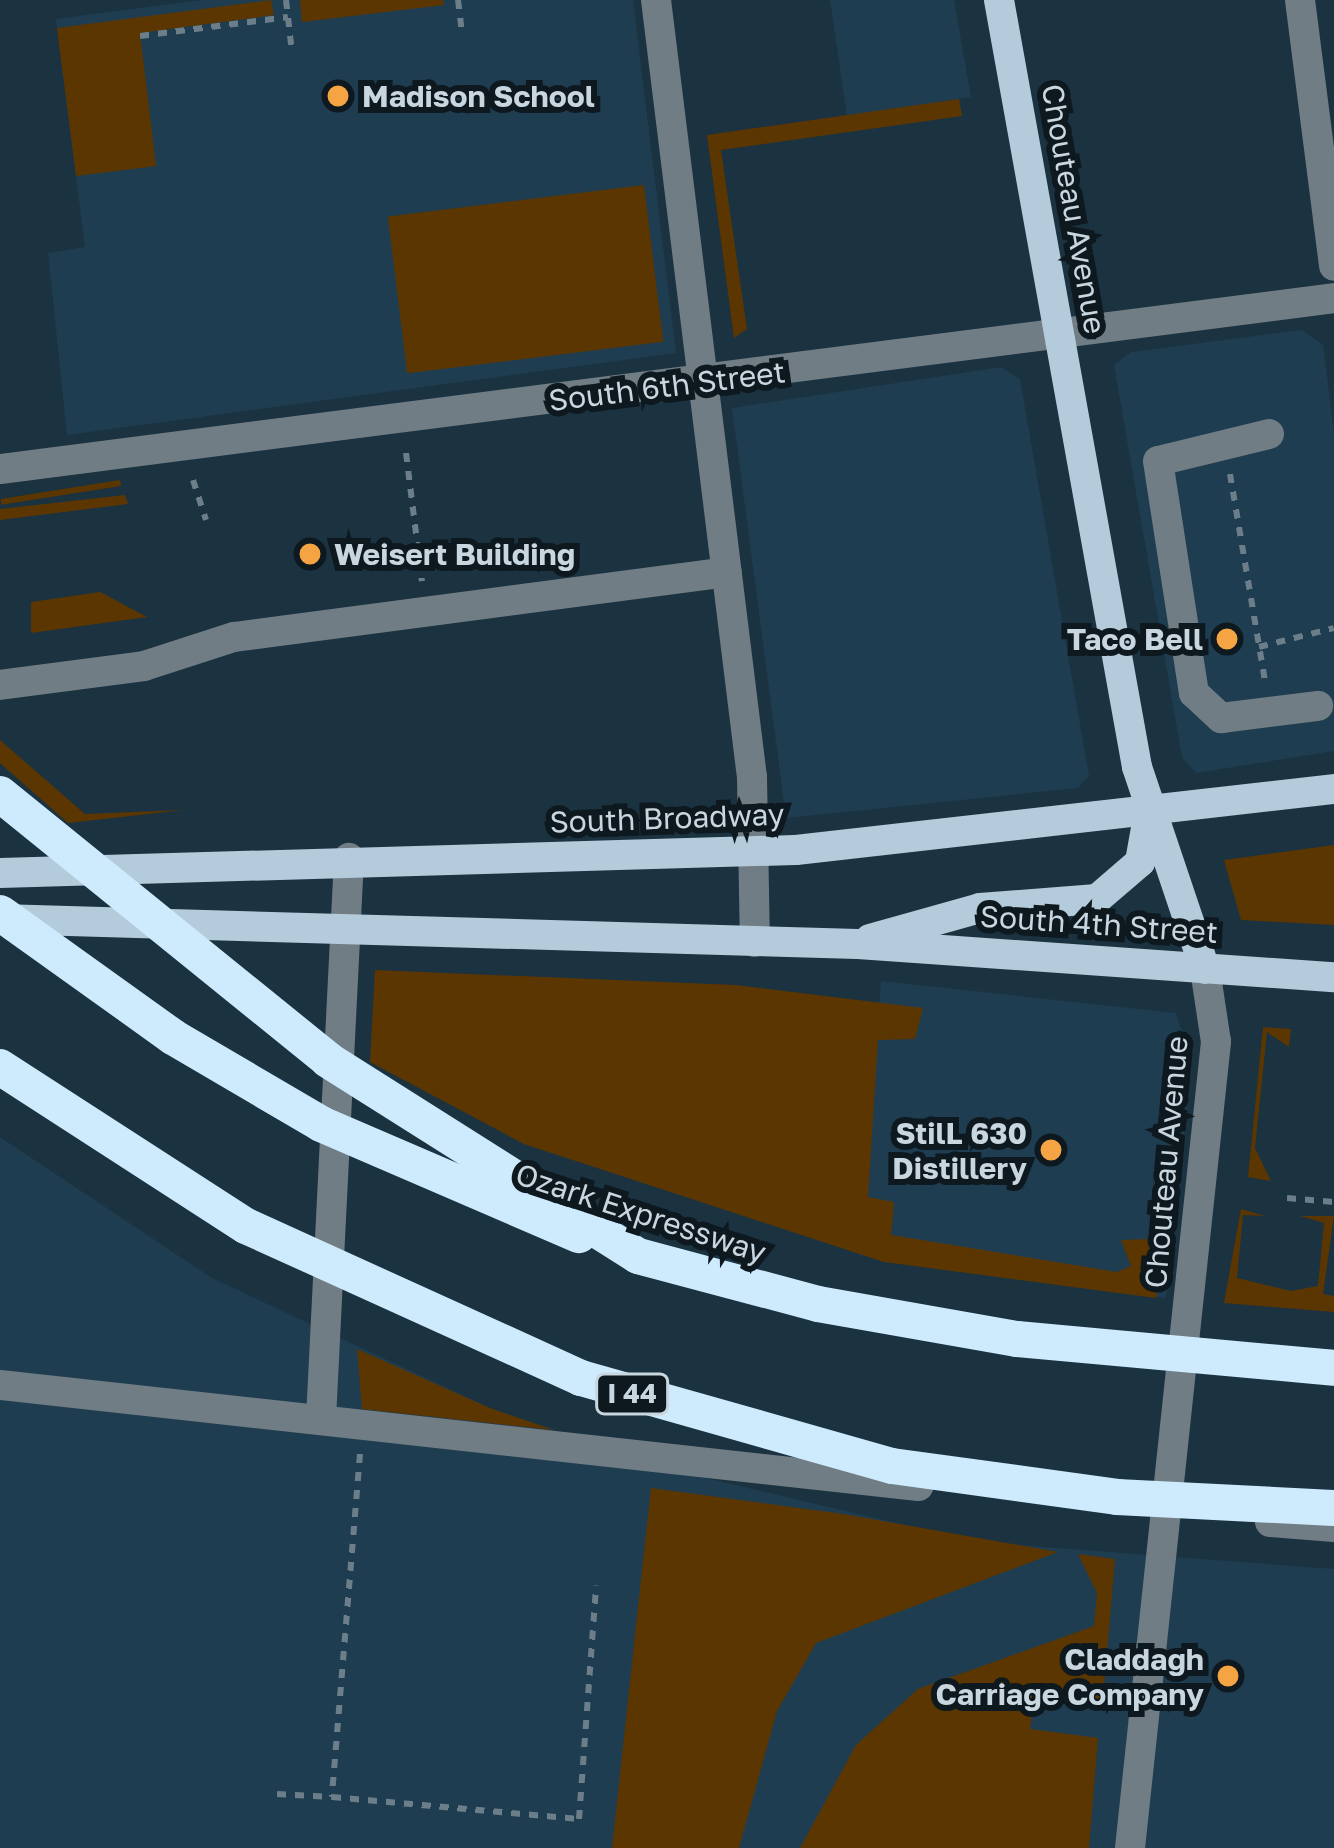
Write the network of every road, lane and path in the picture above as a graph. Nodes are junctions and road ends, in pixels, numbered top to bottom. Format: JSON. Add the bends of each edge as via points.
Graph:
{"nodes":[{"id":1,"x":286,"y":0,"type":"edge"},
{"id":2,"x":458,"y":0,"type":"edge"},
{"id":3,"x":656,"y":0,"type":"edge"},
{"id":4,"x":999,"y":0,"type":"edge"},
{"id":5,"x":1300,"y":0,"type":"edge"},
{"id":6,"x":288,"y":17,"type":"junction"},
{"id":7,"x":462,"y":31,"type":"dead end"},
{"id":8,"x":140,"y":36,"type":"dead end"},
{"id":9,"x":292,"y":52,"type":"dead end"},
{"id":10,"x":1334,"y":266,"type":"edge"},
{"id":11,"x":1334,"y":298,"type":"edge"},
{"id":12,"x":1061,"y":337,"type":"junction"},
{"id":13,"x":703,"y":382,"type":"junction"},
{"id":14,"x":1269,"y":434,"type":"dead end"},
{"id":15,"x":1225,"y":441,"type":"junction"},
{"id":16,"x":406,"y":453,"type":"dead end"},
{"id":17,"x":0,"y":469,"type":"edge"},
{"id":18,"x":193,"y":480,"type":"dead end"},
{"id":19,"x":206,"y":520,"type":"dead end"},
{"id":20,"x":727,"y":572,"type":"junction"},
{"id":21,"x":426,"y":612,"type":"junction"},
{"id":22,"x":1334,"y":628,"type":"edge"},
{"id":23,"x":1259,"y":647,"type":"junction"},
{"id":24,"x":0,"y":686,"type":"edge"},
{"id":25,"x":1268,"y":695,"type":"dead end"},
{"id":26,"x":1318,"y":706,"type":"dead end"},
{"id":27,"x":1334,"y":789,"type":"edge"},
{"id":28,"x":0,"y":794,"type":"edge"},
{"id":29,"x":1148,"y":811,"type":"junction"},
{"id":30,"x":756,"y":852,"type":"junction"},
{"id":31,"x":349,"y":858,"type":"junction"},
{"id":32,"x":0,"y":873,"type":"edge"},
{"id":33,"x":0,"y":916,"type":"edge"},
{"id":34,"x":346,"y":925,"type":"junction"},
{"id":35,"x":755,"y":942,"type":"junction"},
{"id":36,"x":858,"y":944,"type":"junction"},
{"id":37,"x":1205,"y":969,"type":"junction"},
{"id":38,"x":1334,"y":977,"type":"edge"},
{"id":39,"x":0,"y":1067,"type":"edge"},
{"id":40,"x":1287,"y":1198,"type":"dead end"},
{"id":41,"x":1334,"y":1202,"type":"edge"},
{"id":42,"x":638,"y":1256,"type":"junction"},
{"id":43,"x":1334,"y":1368,"type":"edge"},
{"id":44,"x":0,"y":1385,"type":"edge"},
{"id":45,"x":321,"y":1419,"type":"junction"},
{"id":46,"x":360,"y":1450,"type":"dead end"},
{"id":47,"x":1334,"y":1508,"type":"edge"},
{"id":48,"x":1165,"y":1512,"type":"junction"},
{"id":49,"x":1334,"y":1527,"type":"edge"},
{"id":50,"x":596,"y":1586,"type":"dead end"},
{"id":51,"x":277,"y":1794,"type":"dead end"},
{"id":52,"x":332,"y":1797,"type":"junction"},
{"id":53,"x":1130,"y":1848,"type":"edge"}],
"edges":[{"from":1,"to":6,"type":"path"},
{"from":2,"to":7,"type":"path"},
{"from":3,"to":13,"type":"street"},
{"from":4,"to":12,"type":"main road","name":"Chouteau Avenue"},
{"from":5,"to":10,"type":"street"},
{"from":6,"to":8,"type":"path"},
{"from":6,"to":9,"type":"path"},
{"from":11,"to":12,"type":"street","name":"South 6th Street"},
{"from":12,"to":13,"type":"street","name":"South 6th Street"},
{"from":12,"to":29,"type":"main road","name":"Chouteau Avenue"},
{"from":13,"to":17,"type":"street","name":"South 6th Street"},
{"from":13,"to":20,"type":"street"},
{"from":14,"to":15,"type":"street"},
{"from":15,"to":23,"type":"path"},
{"from":15,"to":26,"type":"street","via":[[1165,454],[1156,472],[1198,706],[1221,718]]},
{"from":16,"to":21,"type":"path"},
{"from":18,"to":19,"type":"path"},
{"from":20,"to":21,"type":"street"},
{"from":20,"to":30,"type":"street"},
{"from":21,"to":24,"type":"street"},
{"from":22,"to":23,"type":"path"},
{"from":23,"to":25,"type":"path"},
{"from":27,"to":29,"type":"main road","name":"South Broadway"},
{"from":28,"to":42,"type":"highway","bridge":true,"via":[[328,1060]]},
{"from":29,"to":30,"type":"main road","name":"South Broadway"},
{"from":29,"to":36,"type":"main road","via":[[1140,862],[1097,899],[959,912]]},
{"from":29,"to":37,"type":"main road","name":"Chouteau Avenue"},
{"from":30,"to":31,"type":"main road","name":"South Broadway"},
{"from":30,"to":35,"type":"street"},
{"from":31,"to":32,"type":"main road","name":"South Broadway"},
{"from":31,"to":34,"type":"street"},
{"from":33,"to":34,"type":"main road"},
{"from":33,"to":42,"type":"highway","name":"Ozark Expressway","bridge":true,"via":[[172,1037],[321,1124]]},
{"from":34,"to":35,"type":"main road"},
{"from":34,"to":45,"type":"street"},
{"from":35,"to":36,"type":"main road"},
{"from":36,"to":37,"type":"main road","name":"South 4th Street"},
{"from":37,"to":38,"type":"main road","name":"South 4th Street"},
{"from":37,"to":48,"type":"street","name":"Chouteau Avenue","via":[[1216,1042]]},
{"from":39,"to":47,"type":"highway","number":"I 44","bridge":true,"via":[[245,1226],[581,1378],[892,1466],[1117,1497]]},
{"from":40,"to":41,"type":"path"},
{"from":42,"to":43,"type":"highway","name":"Ozark Expressway","bridge":true,"via":[[892,1320]]},
{"from":44,"to":45,"type":"street"},
{"from":45,"to":48,"type":"street"},
{"from":46,"to":52,"type":"path"},
{"from":48,"to":49,"type":"street"},
{"from":48,"to":53,"type":"street","name":"Chouteau Avenue"},
{"from":50,"to":52,"type":"path","via":[[579,1819]]},
{"from":51,"to":52,"type":"path"}]}
